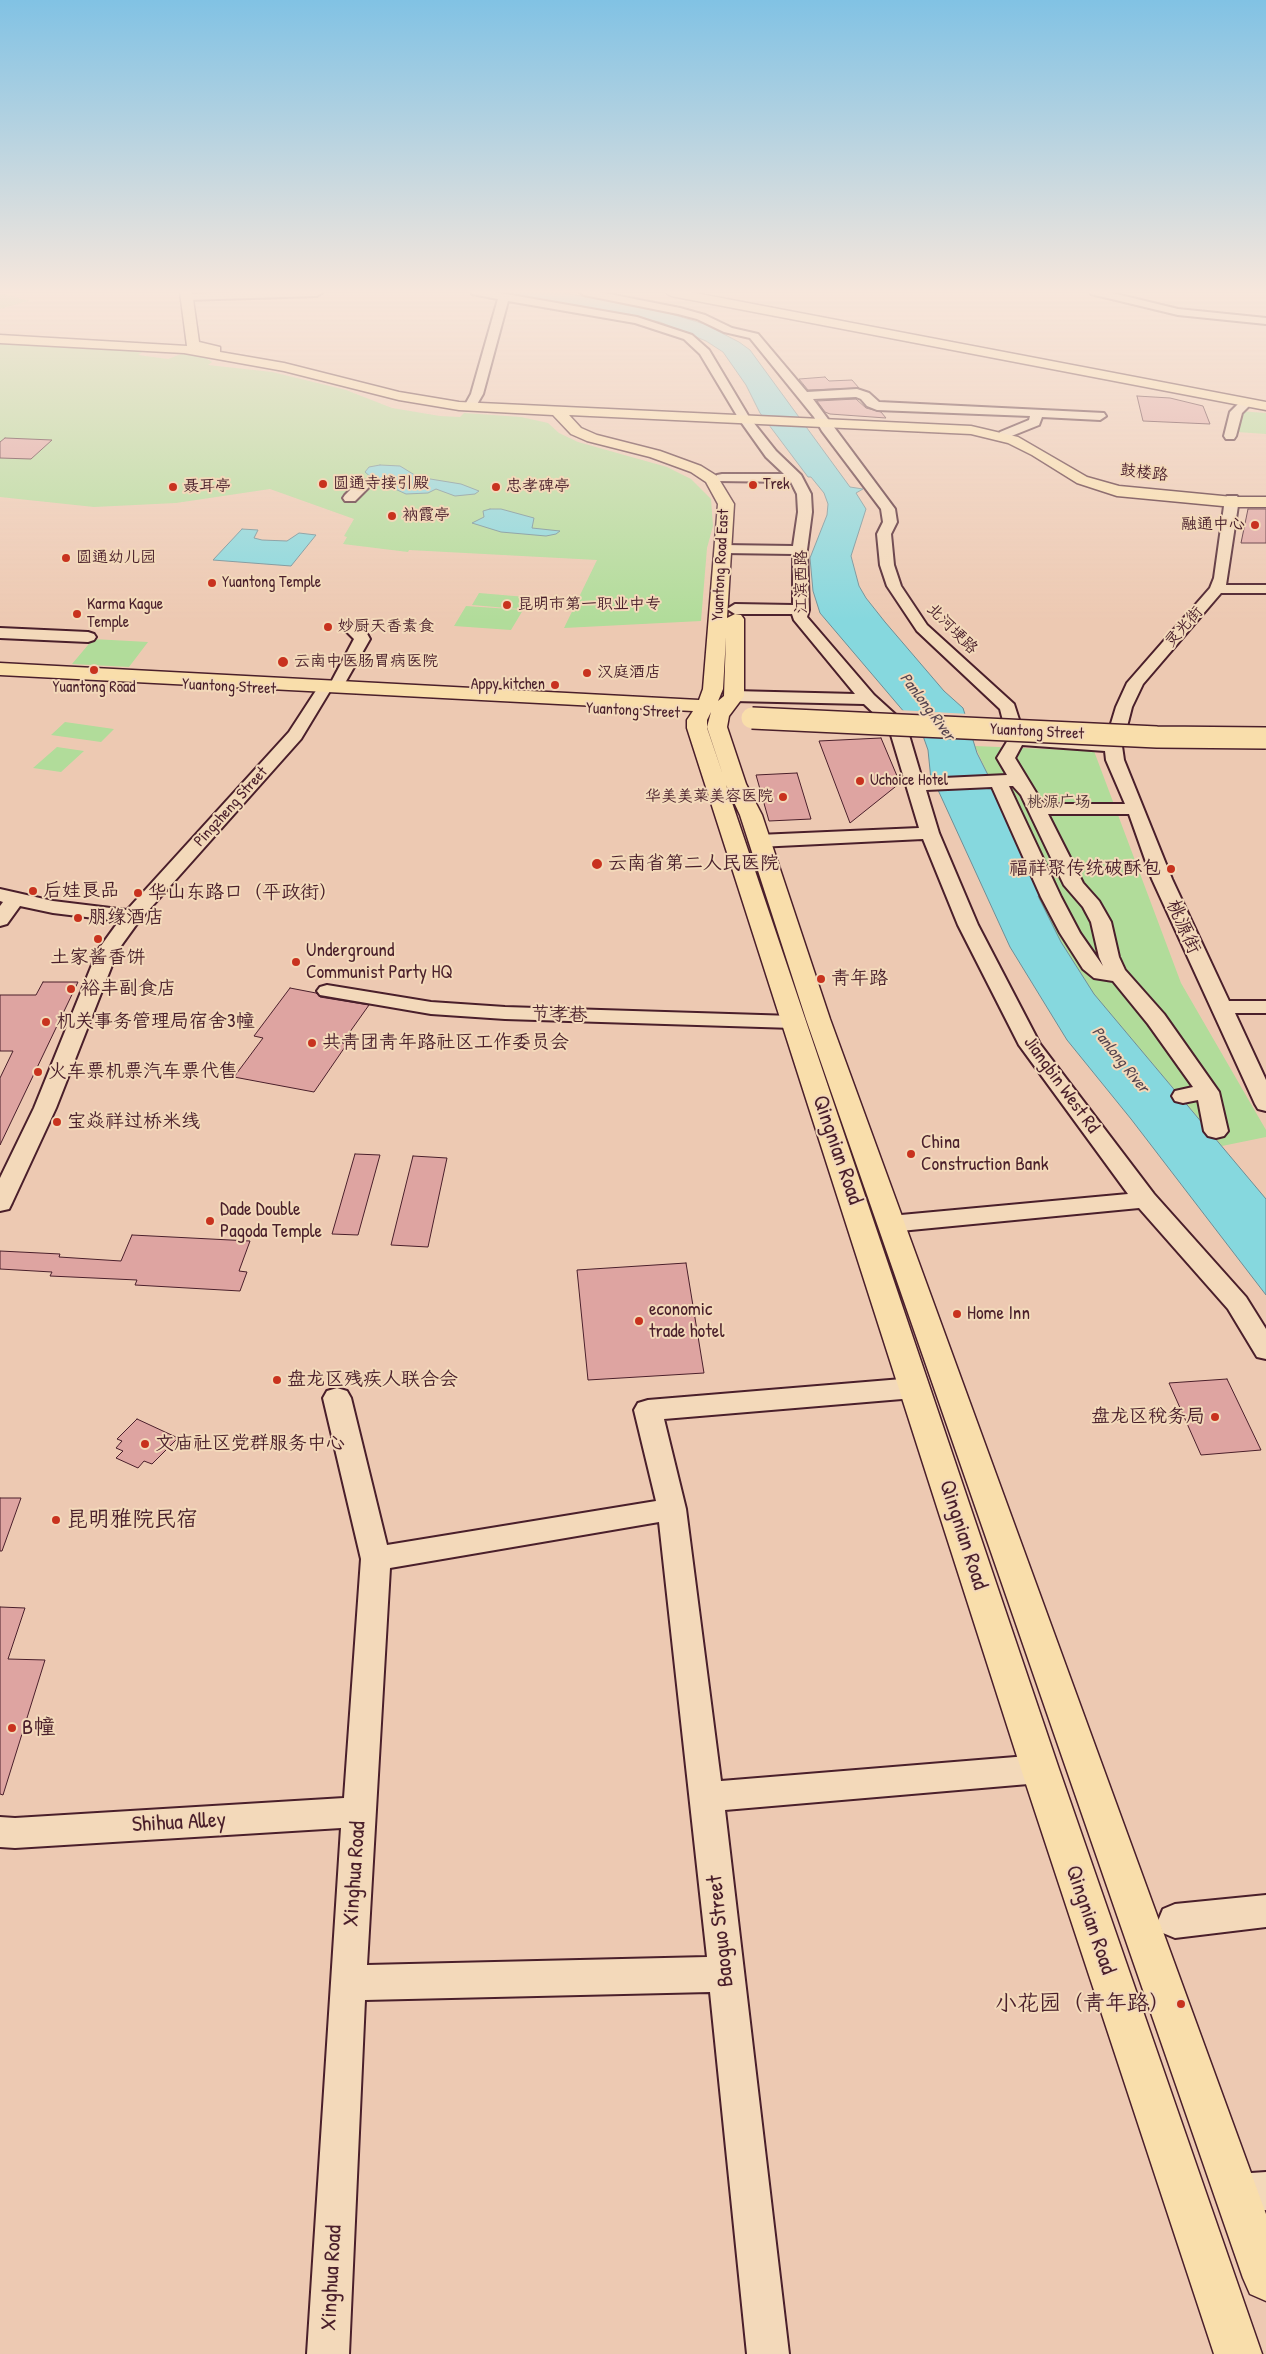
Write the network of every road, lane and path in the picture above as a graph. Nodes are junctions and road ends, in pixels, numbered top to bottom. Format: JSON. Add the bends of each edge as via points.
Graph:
{"nodes":[{"id":1,"x":425,"y":402,"type":"edge"},
{"id":2,"x":464,"y":402,"type":"edge"},
{"id":3,"x":734,"y":402,"type":"edge"},
{"id":4,"x":807,"y":402,"type":"edge"},
{"id":5,"x":870,"y":402,"type":"edge"},
{"id":6,"x":1240,"y":402,"type":"edge"},
{"id":7,"x":472,"y":403,"type":"joint"},
{"id":8,"x":1246,"y":403,"type":"junction"},
{"id":9,"x":1266,"y":406,"type":"edge"},
{"id":10,"x":563,"y":410,"type":"junction"},
{"id":11,"x":1037,"y":413,"type":"junction"},
{"id":12,"x":1100,"y":416,"type":"dead end"},
{"id":13,"x":745,"y":418,"type":"junction"},
{"id":14,"x":817,"y":421,"type":"junction"},
{"id":15,"x":1004,"y":435,"type":"junction"},
{"id":16,"x":1230,"y":436,"type":"dead end"},
{"id":17,"x":722,"y":478,"type":"junction"},
{"id":18,"x":796,"y":478,"type":"junction"},
{"id":19,"x":364,"y":484,"type":"dead end"},
{"id":20,"x":350,"y":498,"type":"dead end"},
{"id":21,"x":1232,"y":501,"type":"junction"},
{"id":22,"x":1266,"y":501,"type":"edge"},
{"id":23,"x":724,"y":549,"type":"junction"},
{"id":24,"x":741,"y":549,"type":"junction"},
{"id":25,"x":800,"y":550,"type":"junction"},
{"id":26,"x":739,"y":569,"type":"dead end"},
{"id":27,"x":737,"y":589,"type":"dead end"},
{"id":28,"x":1217,"y":589,"type":"junction"},
{"id":29,"x":1266,"y":589,"type":"edge"},
{"id":30,"x":736,"y":609,"type":"junction"},
{"id":31,"x":801,"y":610,"type":"junction"},
{"id":32,"x":349,"y":626,"type":"dead end"},
{"id":33,"x":0,"y":633,"type":"edge"},
{"id":34,"x":88,"y":637,"type":"dead end"},
{"id":35,"x":0,"y":669,"type":"edge"},
{"id":36,"x":0,"y":674,"type":"edge"},
{"id":37,"x":329,"y":690,"type":"junction"},
{"id":38,"x":868,"y":699,"type":"junction"},
{"id":39,"x":716,"y":708,"type":"junction"},
{"id":40,"x":753,"y":713,"type":"junction"},
{"id":41,"x":1266,"y":731,"type":"edge"},
{"id":42,"x":1266,"y":738,"type":"edge"},
{"id":43,"x":1017,"y":740,"type":"junction"},
{"id":44,"x":1114,"y":746,"type":"junction"},
{"id":45,"x":1018,"y":780,"type":"junction"},
{"id":46,"x":996,"y":781,"type":"junction"},
{"id":47,"x":923,"y":785,"type":"junction"},
{"id":48,"x":1036,"y":809,"type":"junction"},
{"id":49,"x":1136,"y":809,"type":"junction"},
{"id":50,"x":930,"y":832,"type":"junction"},
{"id":51,"x":758,"y":841,"type":"junction"},
{"id":52,"x":8,"y":897,"type":"edge"},
{"id":53,"x":132,"y":917,"type":"junction"},
{"id":54,"x":0,"y":920,"type":"edge"},
{"id":55,"x":1120,"y":976,"type":"junction"},
{"id":56,"x":327,"y":991,"type":"dead end"},
{"id":57,"x":1221,"y":1007,"type":"junction"},
{"id":58,"x":1266,"y":1007,"type":"edge"},
{"id":59,"x":793,"y":1022,"type":"junction"},
{"id":60,"x":1208,"y":1092,"type":"junction"},
{"id":61,"x":1183,"y":1096,"type":"dead end"},
{"id":62,"x":1266,"y":1104,"type":"edge"},
{"id":63,"x":1216,"y":1131,"type":"dead end"},
{"id":64,"x":1145,"y":1200,"type":"junction"},
{"id":65,"x":0,"y":1203,"type":"edge"},
{"id":66,"x":890,"y":1224,"type":"junction"},
{"id":67,"x":1266,"y":1350,"type":"edge"},
{"id":68,"x":914,"y":1388,"type":"junction"},
{"id":69,"x":337,"y":1398,"type":"dead end"},
{"id":70,"x":672,"y":1509,"type":"junction"},
{"id":71,"x":376,"y":1559,"type":"junction"},
{"id":72,"x":1040,"y":1769,"type":"junction"},
{"id":73,"x":707,"y":1797,"type":"junction"},
{"id":74,"x":359,"y":1812,"type":"junction"},
{"id":75,"x":0,"y":1832,"type":"edge"},
{"id":76,"x":1266,"y":1911,"type":"edge"},
{"id":77,"x":1175,"y":1922,"type":"dead end"},
{"id":78,"x":726,"y":1974,"type":"junction"},
{"id":79,"x":348,"y":1983,"type":"junction"},
{"id":80,"x":1251,"y":2193,"type":"edge"},
{"id":81,"x":1266,"y":2278,"type":"edge"},
{"id":82,"x":328,"y":2354,"type":"edge"},
{"id":83,"x":768,"y":2354,"type":"edge"},
{"id":84,"x":1238,"y":2354,"type":"edge"}],
"edges":[{"from":1,"to":10,"type":"main road","via":[[479,408]]},
{"from":2,"to":7,"type":"main road"},
{"from":3,"to":13,"type":"street","name":"江滨西路"},
{"from":4,"to":14,"type":"street","name":"北河埂路"},
{"from":5,"to":11,"type":"street","via":[[877,406]]},
{"from":6,"to":8,"type":"main road"},
{"from":7,"to":10,"type":"main road"},
{"from":8,"to":9,"type":"main road"},
{"from":8,"to":16,"type":"street","via":[[1236,412]]},
{"from":10,"to":13,"type":"main road","name":"鼓楼路"},
{"from":10,"to":17,"type":"main road","name":"Yuantong Road East","via":[[591,431],[686,459]]},
{"from":10,"to":23,"type":"main road","name":"Yuantong Road East","via":[[562,419],[576,431],[676,460],[712,479],[726,504]]},
{"from":11,"to":12,"type":"street"},
{"from":11,"to":15,"type":"street","via":[[1035,422]]},
{"from":13,"to":14,"type":"main road","name":"鼓楼路"},
{"from":13,"to":18,"type":"street","name":"江滨西路","via":[[771,454]]},
{"from":14,"to":15,"type":"main road","name":"鼓楼路","via":[[955,426]]},
{"from":14,"to":21,"type":"main road","name":"鼓楼路","via":[[946,428],[989,434],[1024,445],[1071,474],[1098,486],[1144,494]]},
{"from":14,"to":43,"type":"street","name":"北河埂路","via":[[888,509],[890,522],[884,534],[887,565],[894,586],[922,628],[1008,708]]},
{"from":15,"to":21,"type":"main road","name":"鼓楼路","via":[[1030,444],[1077,473],[1102,484]]},
{"from":17,"to":18,"type":"street"},
{"from":17,"to":24,"type":"main road","name":"Yuantong Road East","via":[[738,503]]},
{"from":18,"to":25,"type":"street","name":"江滨西路","via":[[804,494],[806,512]]},
{"from":19,"to":20,"type":"street"},
{"from":21,"to":22,"type":"main road","name":"鼓楼路"},
{"from":21,"to":28,"type":"street","name":"灵光街"},
{"from":23,"to":24,"type":"street"},
{"from":23,"to":39,"type":"main road","name":"Yuantong Road East","via":[[711,697]]},
{"from":24,"to":25,"type":"street"},
{"from":24,"to":26,"type":"main road","name":"Yuantong Road East"},
{"from":25,"to":31,"type":"street","name":"江滨西路"},
{"from":27,"to":30,"type":"main road","name":"Yuantong Road East"},
{"from":28,"to":29,"type":"street"},
{"from":28,"to":44,"type":"street","name":"灵光街","via":[[1135,682],[1124,707]]},
{"from":30,"to":31,"type":"street"},
{"from":30,"to":39,"type":"main road","name":"Yuantong Road East"},
{"from":31,"to":38,"type":"street","name":"江滨西路","via":[[799,617]]},
{"from":32,"to":37,"type":"street","name":"Pingzheng Street","via":[[362,639]]},
{"from":33,"to":34,"type":"street"},
{"from":35,"to":37,"type":"main road","name":"Yuantong Street"},
{"from":36,"to":37,"type":"main road","name":"Yuantong Street"},
{"from":37,"to":39,"type":"main road","name":"Yuantong Street"},
{"from":37,"to":53,"type":"street","name":"Pingzheng Street","via":[[295,734]]},
{"from":38,"to":39,"type":"street"},
{"from":38,"to":47,"type":"street","name":"江滨西路","via":[[890,719]]},
{"from":39,"to":40,"type":"main road","name":"Yuantong Street"},
{"from":39,"to":51,"type":"main road","name":"Qingnian Road","via":[[717,727]]},
{"from":39,"to":59,"type":"main road","name":"Qingnian Road","via":[[697,728]]},
{"from":40,"to":41,"type":"main road","name":"Yuantong Street","via":[[1159,730]]},
{"from":40,"to":42,"type":"main road","name":"Yuantong Street","bridge":true,"via":[[1157,738]]},
{"from":43,"to":44,"type":"street"},
{"from":43,"to":45,"type":"street","via":[[1006,758]]},
{"from":44,"to":49,"type":"street","name":"桃源街","via":[[1115,760]]},
{"from":45,"to":46,"type":"street"},
{"from":45,"to":48,"type":"street"},
{"from":46,"to":47,"type":"street"},
{"from":46,"to":55,"type":"street","via":[[1070,933],[1093,969],[1101,974]]},
{"from":47,"to":50,"type":"street","name":"Jiangbin West Rd"},
{"from":48,"to":49,"type":"street"},
{"from":48,"to":55,"type":"street","via":[[1074,885],[1092,905],[1101,922],[1110,957]]},
{"from":49,"to":57,"type":"street","name":"桃源街","via":[[1162,879]]},
{"from":50,"to":51,"type":"street"},
{"from":50,"to":64,"type":"street","name":"Jiangbin West Rd","via":[[968,925],[1030,1045]]},
{"from":51,"to":66,"type":"main road","name":"Qingnian Road"},
{"from":52,"to":53,"type":"street","via":[[53,907]]},
{"from":52,"to":54,"type":"street"},
{"from":53,"to":65,"type":"street","via":[[103,959],[45,1108]]},
{"from":55,"to":60,"type":"street","via":[[1156,1019]]},
{"from":56,"to":59,"type":"street","name":"节孝巷","via":[[440,1009]]},
{"from":57,"to":58,"type":"street"},
{"from":57,"to":62,"type":"street","name":"桃源街"},
{"from":59,"to":68,"type":"main road","name":"Qingnian Road"},
{"from":60,"to":61,"type":"street"},
{"from":60,"to":63,"type":"street"},
{"from":64,"to":66,"type":"street"},
{"from":64,"to":67,"type":"street","name":"Jiangbin West Rd","via":[[1237,1303]]},
{"from":66,"to":80,"type":"main road","name":"Qingnian Road"},
{"from":68,"to":70,"type":"street","name":"Baoguo Street","via":[[648,1410]]},
{"from":68,"to":72,"type":"main road","name":"Qingnian Road"},
{"from":69,"to":71,"type":"street","name":"Xinghua Road"},
{"from":70,"to":71,"type":"street"},
{"from":70,"to":73,"type":"street","name":"Baoguo Street"},
{"from":71,"to":74,"type":"street","name":"Xinghua Road"},
{"from":72,"to":73,"type":"street"},
{"from":72,"to":84,"type":"main road","name":"Qingnian Road"},
{"from":73,"to":78,"type":"street","name":"Baoguo Street"},
{"from":74,"to":75,"type":"street","name":"Shihua Alley"},
{"from":74,"to":79,"type":"street","name":"Xinghua Road"},
{"from":76,"to":77,"type":"street"},
{"from":78,"to":79,"type":"street"},
{"from":78,"to":83,"type":"street","name":"Baoguo Street"},
{"from":79,"to":82,"type":"street","name":"Xinghua Road"},
{"from":80,"to":81,"type":"main road","name":"Qingnian Road"}]}
